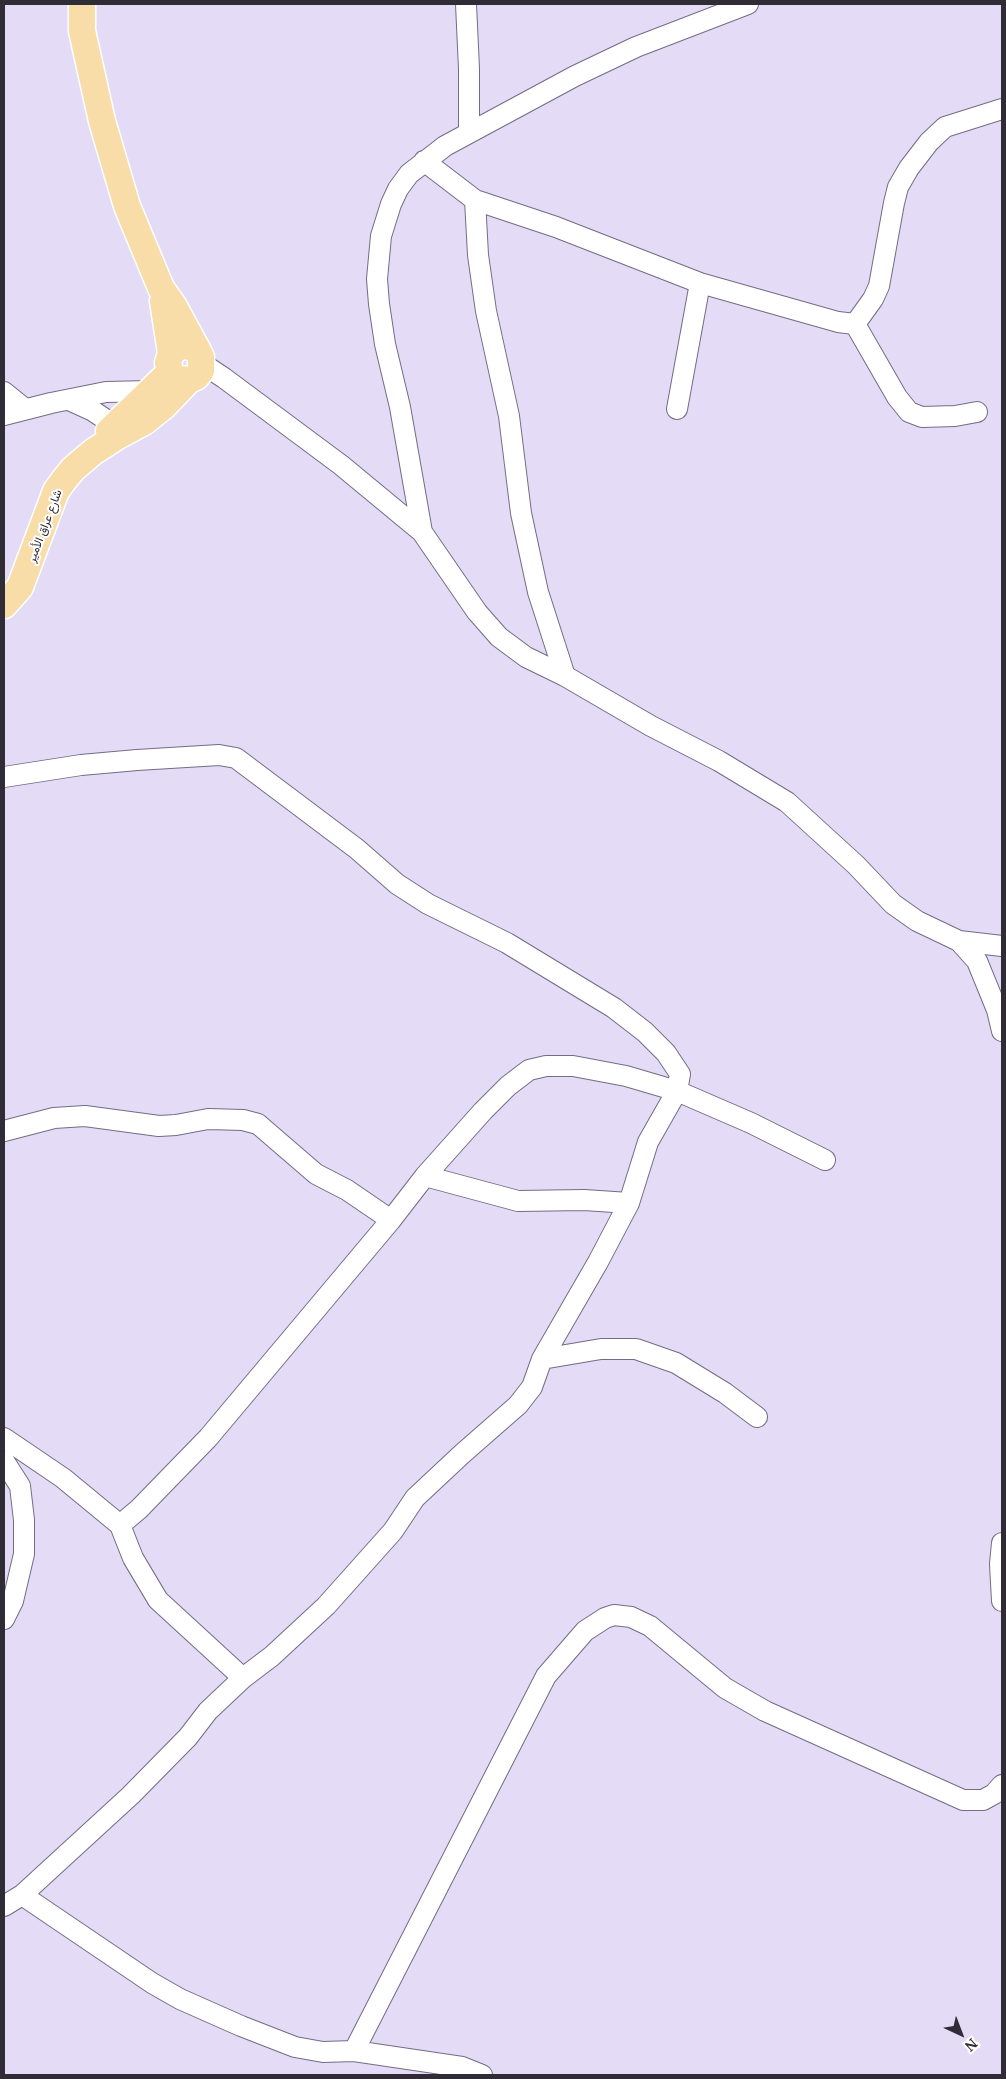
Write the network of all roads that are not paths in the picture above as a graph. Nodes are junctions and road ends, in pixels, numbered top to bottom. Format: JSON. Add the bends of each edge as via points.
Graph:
{"nodes":[{"id":1,"x":82,"y":4,"type":"edge"},
{"id":2,"x":466,"y":4,"type":"edge"},
{"id":3,"x":748,"y":4,"type":"edge"},
{"id":4,"x":1002,"y":109,"type":"edge"},
{"id":5,"x":469,"y":133,"type":"junction"},
{"id":6,"x":424,"y":162,"type":"junction"},
{"id":7,"x":476,"y":200,"type":"junction"},
{"id":8,"x":700,"y":283,"type":"junction"},
{"id":9,"x":854,"y":324,"type":"junction"},
{"id":10,"x":186,"y":364,"type":"junction"},
{"id":11,"x":150,"y":391,"type":"junction"},
{"id":12,"x":4,"y":392,"type":"edge"},
{"id":13,"x":69,"y":400,"type":"junction"},
{"id":14,"x":26,"y":409,"type":"junction"},
{"id":15,"x":677,"y":409,"type":"dead end"},
{"id":16,"x":977,"y":412,"type":"dead end"},
{"id":17,"x":4,"y":415,"type":"edge"},
{"id":18,"x":114,"y":424,"type":"junction"},
{"id":19,"x":93,"y":452,"type":"junction"},
{"id":20,"x":422,"y":532,"type":"junction"},
{"id":21,"x":4,"y":605,"type":"edge"},
{"id":22,"x":565,"y":676,"type":"junction"},
{"id":23,"x":4,"y":777,"type":"edge"},
{"id":24,"x":959,"y":941,"type":"junction"},
{"id":25,"x":1002,"y":946,"type":"edge"},
{"id":26,"x":1002,"y":1031,"type":"edge"},
{"id":27,"x":678,"y":1090,"type":"junction"},
{"id":28,"x":4,"y":1131,"type":"edge"},
{"id":29,"x":825,"y":1160,"type":"dead end"},
{"id":30,"x":425,"y":1176,"type":"junction"},
{"id":31,"x":629,"y":1203,"type":"junction"},
{"id":32,"x":392,"y":1220,"type":"junction"},
{"id":33,"x":542,"y":1359,"type":"junction"},
{"id":34,"x":757,"y":1417,"type":"dead end"},
{"id":35,"x":4,"y":1438,"type":"edge"},
{"id":36,"x":4,"y":1461,"type":"edge"},
{"id":37,"x":120,"y":1525,"type":"junction"},
{"id":38,"x":1002,"y":1543,"type":"edge"},
{"id":39,"x":1002,"y":1601,"type":"edge"},
{"id":40,"x":4,"y":1619,"type":"edge"},
{"id":41,"x":244,"y":1678,"type":"junction"},
{"id":42,"x":1002,"y":1785,"type":"edge"},
{"id":43,"x":22,"y":1895,"type":"junction"},
{"id":44,"x":4,"y":1906,"type":"edge"},
{"id":45,"x":354,"y":2051,"type":"junction"},
{"id":46,"x":482,"y":2075,"type":"edge"}],
"edges":[{"from":1,"to":10,"type":"main road","via":[[82,31],[109,150],[127,206],[162,288]]},
{"from":2,"to":5,"type":"street"},
{"from":3,"to":5,"type":"street","via":[[604,61]]},
{"from":4,"to":9,"type":"street","via":[[946,127],[937,133],[909,168],[898,187],[879,286],[870,305]]},
{"from":5,"to":6,"type":"street"},
{"from":6,"to":7,"type":"street"},
{"from":6,"to":20,"type":"street","via":[[409,174],[391,204],[381,236],[377,279],[385,344],[400,407]]},
{"from":7,"to":8,"type":"street"},
{"from":7,"to":22,"type":"street","via":[[478,255],[486,311],[509,416],[521,513],[538,592]]},
{"from":8,"to":9,"type":"street"},
{"from":8,"to":15,"type":"street"},
{"from":9,"to":16,"type":"street","via":[[909,412],[922,416],[954,416]]},
{"from":10,"to":11,"type":"main road","name":"شارع عراق الأمير"},
{"from":10,"to":19,"type":"main road","name":"شارع عراق الأمير","via":[[164,406],[144,422]]},
{"from":10,"to":20,"type":"street","via":[[224,378],[341,465]]},
{"from":11,"to":13,"type":"street","via":[[106,392]]},
{"from":11,"to":18,"type":"main road","name":"شارع عراق الأمير"},
{"from":12,"to":14,"type":"street"},
{"from":13,"to":14,"type":"street"},
{"from":13,"to":18,"type":"street"},
{"from":14,"to":17,"type":"street"},
{"from":18,"to":19,"type":"main road","name":"شارع عراق الأمير"},
{"from":19,"to":21,"type":"main road","name":"شارع عراق الأمير","via":[[56,490],[27,572],[20,587]]},
{"from":20,"to":22,"type":"street","via":[[477,612],[499,637],[526,656]]},
{"from":22,"to":24,"type":"street","via":[[787,802],[893,904],[917,921]]},
{"from":23,"to":27,"type":"street","via":[[137,760],[219,755],[236,758],[357,849],[397,884],[428,904],[507,943],[614,1008],[666,1053],[680,1074]]},
{"from":24,"to":25,"type":"street"},
{"from":24,"to":26,"type":"street","via":[[977,961]]},
{"from":27,"to":29,"type":"street"},
{"from":27,"to":30,"type":"street","via":[[573,1066],[538,1067],[508,1086]]},
{"from":27,"to":31,"type":"street","via":[[648,1142]]},
{"from":28,"to":32,"type":"street","via":[[54,1118],[85,1116],[159,1126],[208,1119],[243,1120],[258,1124],[316,1174]]},
{"from":30,"to":31,"type":"street","via":[[518,1201]]},
{"from":30,"to":32,"type":"street"},
{"from":31,"to":33,"type":"street"},
{"from":32,"to":37,"type":"street","via":[[208,1438]]},
{"from":33,"to":34,"type":"street","via":[[601,1349],[636,1350],[676,1363]]},
{"from":33,"to":41,"type":"street","via":[[532,1387],[518,1405],[415,1498],[393,1532],[326,1606]]},
{"from":35,"to":37,"type":"street","via":[[63,1478]]},
{"from":36,"to":40,"type":"street","via":[[20,1486],[24,1520],[24,1554],[13,1601]]},
{"from":37,"to":41,"type":"street","via":[[133,1558],[158,1600]]},
{"from":38,"to":39,"type":"street"},
{"from":41,"to":43,"type":"street","via":[[208,1711],[130,1795]]},
{"from":42,"to":45,"type":"street","via":[[983,1800],[963,1800],[765,1711],[725,1688],[650,1626],[631,1617],[614,1615],[605,1618],[585,1631],[546,1676]]},
{"from":43,"to":44,"type":"street"},
{"from":43,"to":45,"type":"street","via":[[180,1999],[295,2047],[323,2052]]},
{"from":45,"to":46,"type":"street","via":[[462,2067]]}]}
